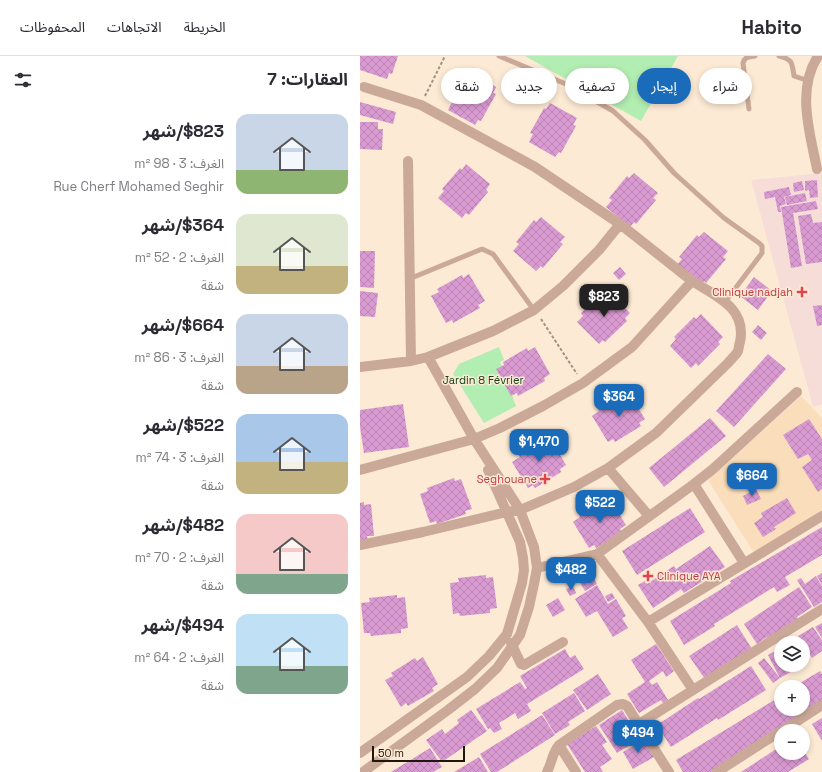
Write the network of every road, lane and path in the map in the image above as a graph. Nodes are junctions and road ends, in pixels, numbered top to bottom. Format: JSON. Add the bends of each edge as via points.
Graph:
{"nodes":[{"id":1,"x":445,"y":56,"type":"edge"},
{"id":2,"x":499,"y":56,"type":"edge"},
{"id":3,"x":755,"y":56,"type":"edge"},
{"id":4,"x":779,"y":56,"type":"edge"},
{"id":5,"x":818,"y":56,"type":"edge"},
{"id":6,"x":809,"y":80,"type":"junction"},
{"id":7,"x":364,"y":87,"type":"dead end"},
{"id":8,"x":420,"y":105,"type":"junction"},
{"id":9,"x":749,"y":109,"type":"dead end"},
{"id":10,"x":408,"y":161,"type":"dead end"},
{"id":11,"x":817,"y":169,"type":"dead end"},
{"id":12,"x":620,"y":224,"type":"junction"},
{"id":13,"x":410,"y":279,"type":"junction"},
{"id":14,"x":692,"y":281,"type":"junction"},
{"id":15,"x":725,"y":302,"type":"junction"},
{"id":16,"x":534,"y":310,"type":"junction"},
{"id":17,"x":428,"y":357,"type":"junction"},
{"id":18,"x":411,"y":361,"type":"junction"},
{"id":19,"x":360,"y":367,"type":"edge"},
{"id":20,"x":583,"y":383,"type":"junction"},
{"id":21,"x":797,"y":392,"type":"dead end"},
{"id":22,"x":474,"y":439,"type":"junction"},
{"id":23,"x":608,"y":468,"type":"junction"},
{"id":24,"x":360,"y":470,"type":"edge"},
{"id":25,"x":694,"y":484,"type":"junction"},
{"id":26,"x":520,"y":510,"type":"junction"},
{"id":27,"x":507,"y":512,"type":"junction"},
{"id":28,"x":649,"y":516,"type":"junction"},
{"id":29,"x":822,"y":516,"type":"edge"},
{"id":30,"x":360,"y":545,"type":"edge"},
{"id":31,"x":597,"y":554,"type":"junction"},
{"id":32,"x":744,"y":563,"type":"junction"},
{"id":33,"x":537,"y":568,"type":"junction"},
{"id":34,"x":822,"y":609,"type":"edge"},
{"id":35,"x":648,"y":622,"type":"junction"},
{"id":36,"x":507,"y":634,"type":"junction"},
{"id":37,"x":563,"y":642,"type":"dead end"},
{"id":38,"x":513,"y":647,"type":"junction"},
{"id":39,"x":693,"y":690,"type":"junction"},
{"id":40,"x":822,"y":705,"type":"edge"},
{"id":41,"x":639,"y":724,"type":"junction"},
{"id":42,"x":792,"y":724,"type":"edge"},
{"id":43,"x":774,"y":736,"type":"edge"},
{"id":44,"x":559,"y":745,"type":"junction"},
{"id":45,"x":360,"y":753,"type":"edge"},
{"id":46,"x":363,"y":772,"type":"edge"},
{"id":47,"x":547,"y":772,"type":"edge"},
{"id":48,"x":576,"y":772,"type":"edge"},
{"id":49,"x":668,"y":772,"type":"edge"},
{"id":50,"x":718,"y":772,"type":"edge"}],
"edges":[{"from":1,"to":8,"type":"path"},
{"from":2,"to":15,"type":"lane","via":[[566,84],[613,111],[645,140],[674,173],[724,218],[762,246],[762,253]]},
{"from":3,"to":9,"type":"lane","via":[[746,57],[743,63]]},
{"from":4,"to":6,"type":"lane","via":[[790,60],[794,76]]},
{"from":5,"to":6,"type":"street"},
{"from":6,"to":11,"type":"street","via":[[806,111]]},
{"from":7,"to":8,"type":"street"},
{"from":8,"to":12,"type":"street","via":[[535,167]]},
{"from":10,"to":13,"type":"street"},
{"from":12,"to":14,"type":"street"},
{"from":12,"to":16,"type":"street","via":[[599,250],[563,286]]},
{"from":13,"to":16,"type":"lane","via":[[482,249],[493,254]]},
{"from":13,"to":18,"type":"street"},
{"from":14,"to":15,"type":"street"},
{"from":14,"to":20,"type":"street","via":[[632,347]]},
{"from":15,"to":23,"type":"street","via":[[741,322],[742,334],[738,351],[656,433]]},
{"from":16,"to":17,"type":"street","via":[[494,331]]},
{"from":16,"to":20,"type":"path"},
{"from":17,"to":18,"type":"street"},
{"from":17,"to":22,"type":"street"},
{"from":18,"to":19,"type":"street"},
{"from":20,"to":22,"type":"street","via":[[543,406]]},
{"from":21,"to":25,"type":"street"},
{"from":22,"to":24,"type":"street"},
{"from":22,"to":26,"type":"street"},
{"from":22,"to":27,"type":"street"},
{"from":23,"to":26,"type":"street","via":[[574,487]]},
{"from":23,"to":28,"type":"street"},
{"from":25,"to":28,"type":"street"},
{"from":25,"to":32,"type":"street"},
{"from":26,"to":27,"type":"street"},
{"from":26,"to":33,"type":"street","via":[[534,547]]},
{"from":27,"to":30,"type":"street"},
{"from":27,"to":36,"type":"street","via":[[520,542],[524,570]]},
{"from":28,"to":31,"type":"street"},
{"from":29,"to":32,"type":"street"},
{"from":31,"to":33,"type":"street"},
{"from":31,"to":35,"type":"street"},
{"from":32,"to":35,"type":"street"},
{"from":33,"to":38,"type":"street","via":[[529,607],[520,635]]},
{"from":34,"to":39,"type":"street"},
{"from":35,"to":39,"type":"street"},
{"from":36,"to":38,"type":"street"},
{"from":36,"to":45,"type":"street","via":[[467,677]]},
{"from":37,"to":38,"type":"street","via":[[524,665],[521,664]]},
{"from":38,"to":46,"type":"street","via":[[497,668],[475,689]]},
{"from":39,"to":41,"type":"street"},
{"from":40,"to":42,"type":"street"},
{"from":41,"to":44,"type":"street","via":[[627,706],[617,705]]},
{"from":41,"to":49,"type":"street"},
{"from":43,"to":50,"type":"street"},
{"from":44,"to":47,"type":"street"},
{"from":44,"to":48,"type":"street"}]}
